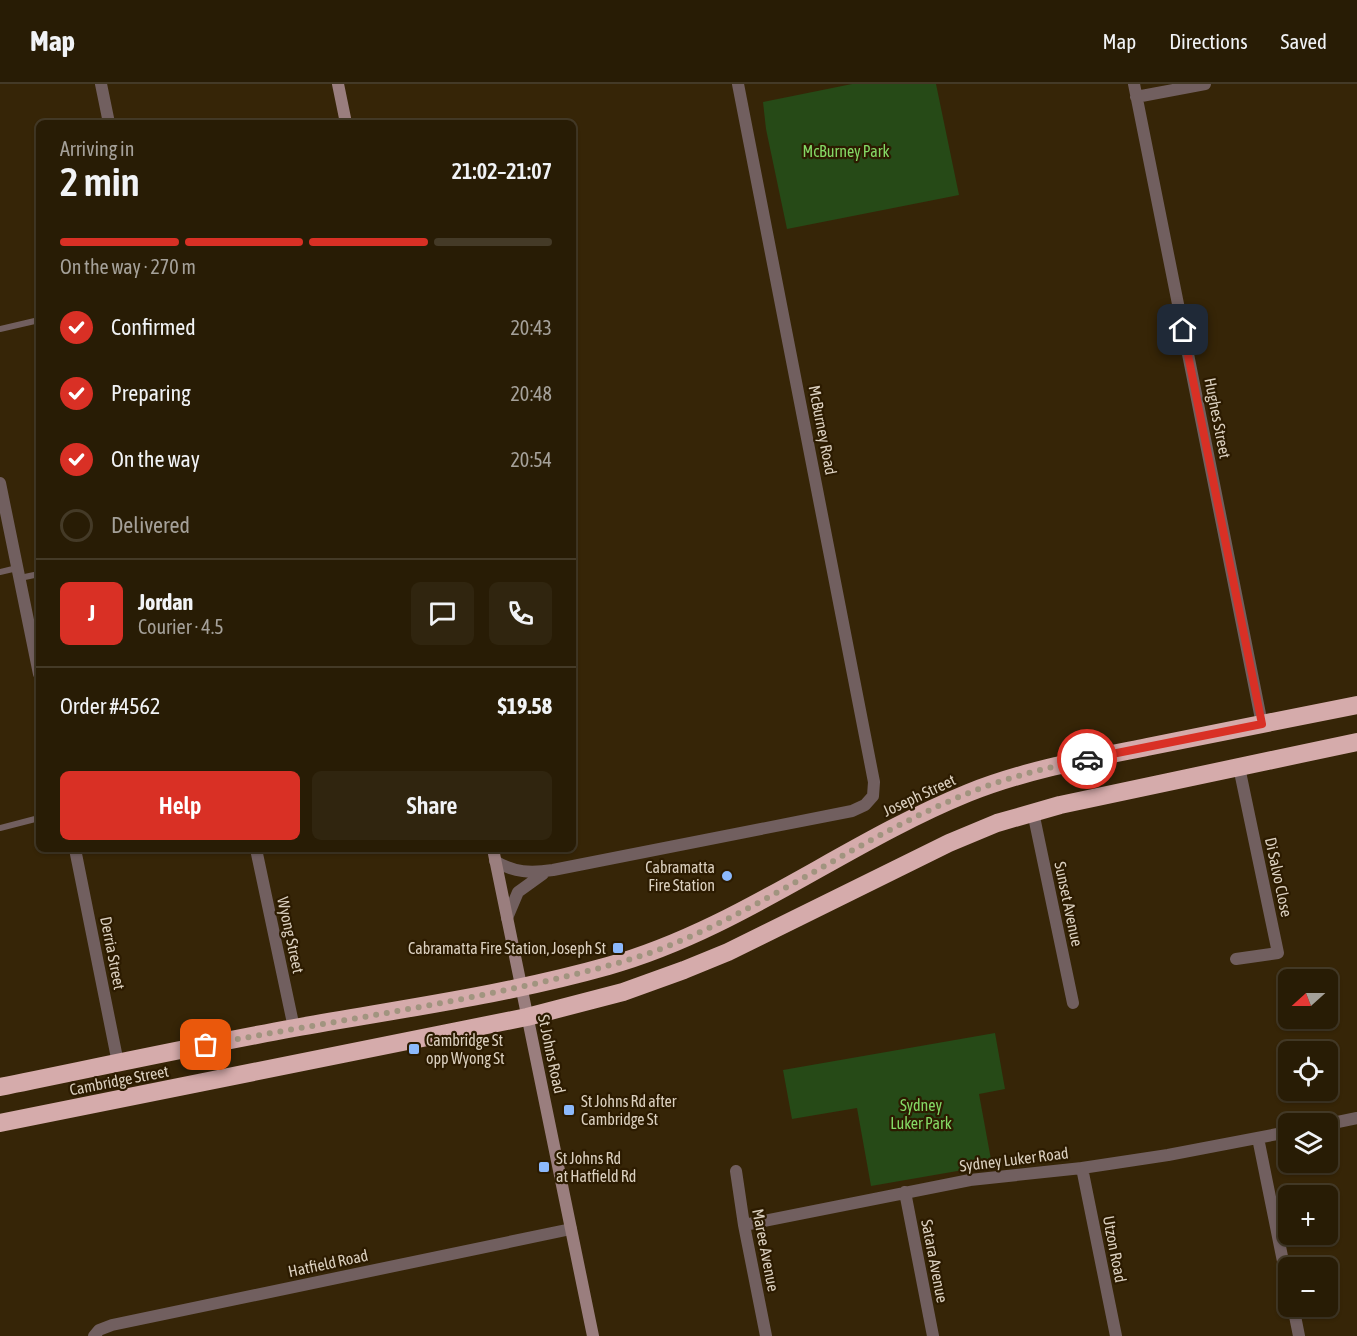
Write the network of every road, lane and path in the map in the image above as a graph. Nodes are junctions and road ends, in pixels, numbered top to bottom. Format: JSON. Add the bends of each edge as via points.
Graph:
{"nodes":[{"id":1,"x":101,"y":84,"type":"edge"},
{"id":2,"x":338,"y":84,"type":"edge"},
{"id":3,"x":738,"y":84,"type":"edge"},
{"id":4,"x":1134,"y":84,"type":"edge"},
{"id":5,"x":1205,"y":84,"type":"edge"},
{"id":6,"x":1136,"y":97,"type":"junction"},
{"id":7,"x":108,"y":120,"type":"edge"},
{"id":8,"x":345,"y":120,"type":"edge"},
{"id":9,"x":36,"y":321,"type":"edge"},
{"id":10,"x":0,"y":329,"type":"edge"},
{"id":11,"x":0,"y":483,"type":"edge"},
{"id":12,"x":0,"y":572,"type":"edge"},
{"id":13,"x":18,"y":573,"type":"junction"},
{"id":14,"x":36,"y":574,"type":"edge"},
{"id":15,"x":36,"y":660,"type":"edge"},
{"id":16,"x":1357,"y":705,"type":"edge"},
{"id":17,"x":1262,"y":724,"type":"junction"},
{"id":18,"x":1357,"y":742,"type":"edge"},
{"id":19,"x":1239,"y":767,"type":"junction"},
{"id":20,"x":874,"y":782,"type":"joint"},
{"id":21,"x":1033,"y":812,"type":"junction"},
{"id":22,"x":36,"y":819,"type":"edge"},
{"id":23,"x":0,"y":828,"type":"edge"},
{"id":24,"x":76,"y":852,"type":"edge"},
{"id":25,"x":257,"y":852,"type":"edge"},
{"id":26,"x":494,"y":855,"type":"edge"},
{"id":27,"x":553,"y":870,"type":"junction"},
{"id":28,"x":507,"y":918,"type":"junction"},
{"id":29,"x":1236,"y":959,"type":"dead end"},
{"id":30,"x":521,"y":986,"type":"junction"},
{"id":31,"x":1073,"y":1003,"type":"dead end"},
{"id":32,"x":527,"y":1017,"type":"junction"},
{"id":33,"x":294,"y":1028,"type":"junction"},
{"id":34,"x":118,"y":1063,"type":"junction"},
{"id":35,"x":0,"y":1087,"type":"edge"},
{"id":36,"x":1357,"y":1118,"type":"edge"},
{"id":37,"x":1338,"y":1122,"type":"edge"},
{"id":38,"x":0,"y":1123,"type":"edge"},
{"id":39,"x":1278,"y":1134,"type":"edge"},
{"id":40,"x":1258,"y":1138,"type":"junction"},
{"id":41,"x":1082,"y":1168,"type":"junction"},
{"id":42,"x":736,"y":1171,"type":"dead end"},
{"id":43,"x":905,"y":1192,"type":"junction"},
{"id":44,"x":744,"y":1225,"type":"junction"},
{"id":45,"x":571,"y":1229,"type":"junction"},
{"id":46,"x":1282,"y":1257,"type":"edge"},
{"id":47,"x":1295,"y":1317,"type":"edge"},
{"id":48,"x":94,"y":1336,"type":"edge"},
{"id":49,"x":593,"y":1336,"type":"edge"},
{"id":50,"x":766,"y":1336,"type":"edge"},
{"id":51,"x":933,"y":1336,"type":"edge"},
{"id":52,"x":1116,"y":1336,"type":"edge"},
{"id":53,"x":1299,"y":1336,"type":"edge"}],
"edges":[{"from":1,"to":7,"type":"street"},
{"from":2,"to":8,"type":"main road"},
{"from":3,"to":20,"type":"street","name":"McBurney Road"},
{"from":4,"to":6,"type":"street","name":"Hughes Street"},
{"from":5,"to":6,"type":"street"},
{"from":6,"to":17,"type":"street","name":"Hughes Street"},
{"from":9,"to":10,"type":"lane"},
{"from":11,"to":13,"type":"street"},
{"from":12,"to":13,"type":"lane"},
{"from":13,"to":14,"type":"lane"},
{"from":13,"to":15,"type":"street"},
{"from":16,"to":17,"type":"highway","name":"Joseph Street"},
{"from":17,"to":30,"type":"highway","name":"Joseph Street","via":[[1070,763],[992,784],[888,831],[672,944],[610,966]]},
{"from":18,"to":19,"type":"highway"},
{"from":19,"to":21,"type":"highway"},
{"from":19,"to":29,"type":"street","name":"Di Salvo Close","via":[[1278,953]]},
{"from":20,"to":27,"type":"street","name":"Joseph Street","via":[[873,796],[852,811]]},
{"from":21,"to":31,"type":"street","name":"Sunset Avenue"},
{"from":21,"to":32,"type":"highway","via":[[950,843],[684,970],[623,992]]},
{"from":22,"to":23,"type":"lane"},
{"from":24,"to":34,"type":"street","name":"Derria Street"},
{"from":25,"to":33,"type":"street","name":"Wyong Street"},
{"from":26,"to":27,"type":"street","name":"Joseph Street","via":[[506,868],[530,873]]},
{"from":26,"to":28,"type":"main road","name":"St Johns Road"},
{"from":27,"to":28,"type":"street","name":"Joseph Street","via":[[533,879],[518,892]]},
{"from":28,"to":30,"type":"main road","name":"St Johns Road"},
{"from":30,"to":32,"type":"main road","name":"St Johns Road"},
{"from":30,"to":33,"type":"highway","name":"Cambridge Street","via":[[441,1004]]},
{"from":32,"to":38,"type":"highway","name":"Cambridge Street"},
{"from":32,"to":45,"type":"main road","name":"St Johns Road"},
{"from":33,"to":34,"type":"highway","name":"Cambridge Street"},
{"from":34,"to":35,"type":"highway","name":"Cambridge Street"},
{"from":36,"to":37,"type":"street"},
{"from":39,"to":40,"type":"street","name":"Sydney Luker Road"},
{"from":40,"to":41,"type":"street","name":"Sydney Luker Road"},
{"from":40,"to":46,"type":"street"},
{"from":41,"to":43,"type":"street","name":"Sydney Luker Road","via":[[970,1180]]},
{"from":41,"to":52,"type":"street","name":"Utzon Road"},
{"from":42,"to":44,"type":"street","name":"Maree Avenue"},
{"from":43,"to":44,"type":"street","name":"Sydney Luker Road"},
{"from":43,"to":51,"type":"street","name":"Satara Avenue"},
{"from":44,"to":50,"type":"street","name":"Maree Avenue"},
{"from":45,"to":48,"type":"street","name":"Hatfield Road","via":[[112,1325]]},
{"from":45,"to":49,"type":"main road","name":"St Johns Road"},
{"from":47,"to":53,"type":"street"}]}
